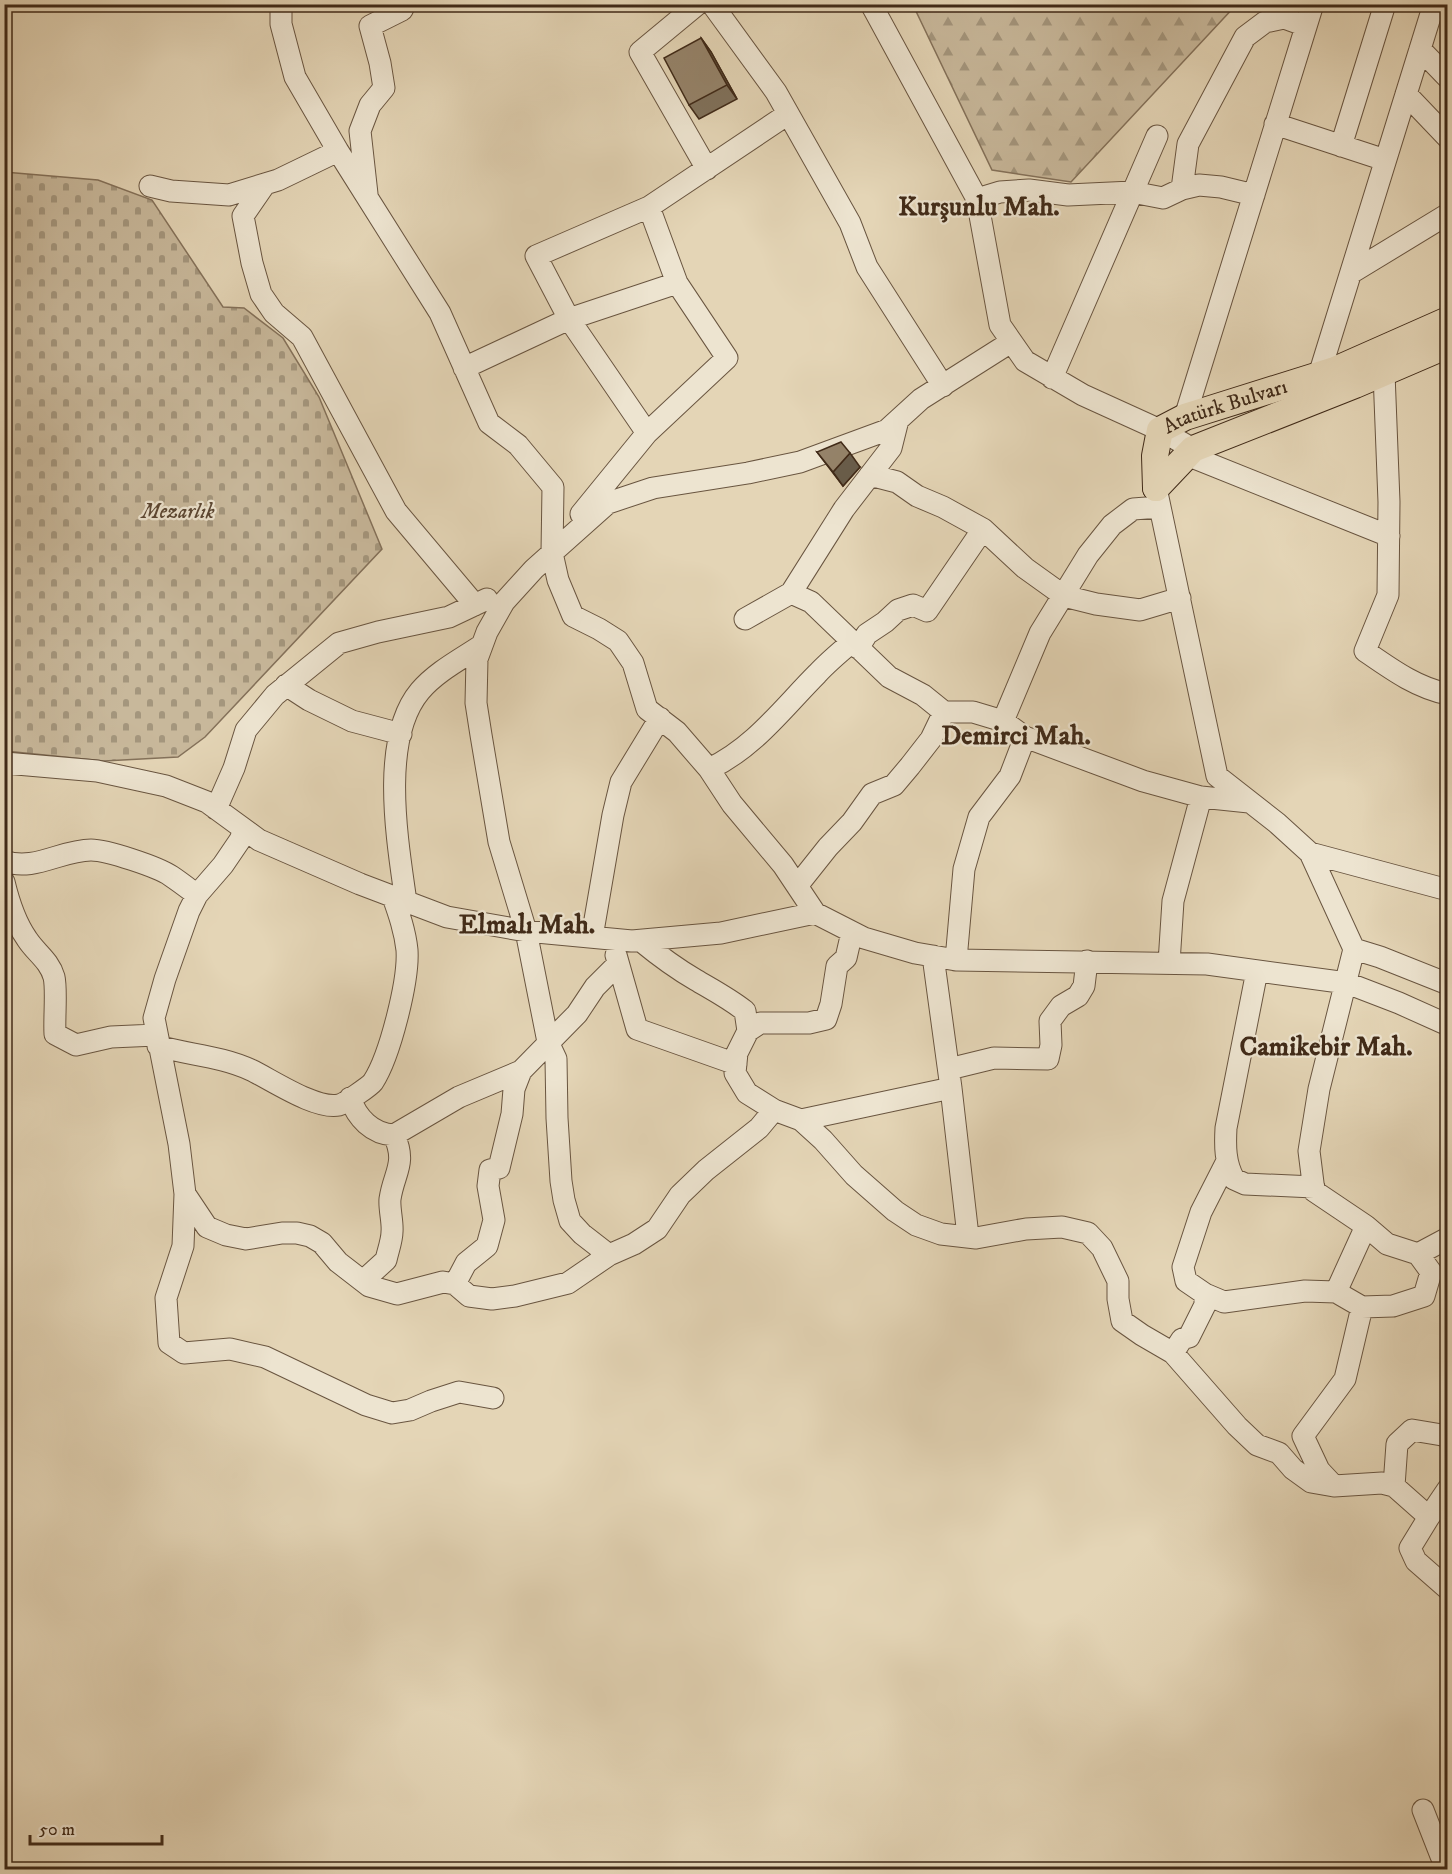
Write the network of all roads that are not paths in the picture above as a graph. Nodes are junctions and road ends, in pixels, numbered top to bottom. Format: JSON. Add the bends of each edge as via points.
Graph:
{"nodes":[{"id":1,"x":281,"y":4,"type":"edge"},
{"id":2,"x":405,"y":4,"type":"edge"},
{"id":3,"x":698,"y":4,"type":"edge"},
{"id":4,"x":712,"y":4,"type":"edge"},
{"id":5,"x":871,"y":4,"type":"edge"},
{"id":6,"x":1313,"y":4,"type":"edge"},
{"id":7,"x":1385,"y":4,"type":"edge"},
{"id":8,"x":1434,"y":4,"type":"edge"},
{"id":9,"x":1306,"y":26,"type":"junction"},
{"id":10,"x":1420,"y":49,"type":"junction"},
{"id":11,"x":1448,"y":78,"type":"edge"},
{"id":12,"x":1406,"y":94,"type":"junction"},
{"id":13,"x":788,"y":114,"type":"junction"},
{"id":14,"x":1275,"y":124,"type":"junction"},
{"id":15,"x":1157,"y":136,"type":"dead end"},
{"id":16,"x":1448,"y":138,"type":"edge"},
{"id":17,"x":1341,"y":146,"type":"junction"},
{"id":18,"x":338,"y":151,"type":"junction"},
{"id":19,"x":1385,"y":160,"type":"junction"},
{"id":20,"x":707,"y":169,"type":"junction"},
{"id":21,"x":265,"y":184,"type":"junction"},
{"id":22,"x":150,"y":186,"type":"dead end"},
{"id":23,"x":1182,"y":189,"type":"junction"},
{"id":24,"x":1132,"y":192,"type":"junction"},
{"id":25,"x":1254,"y":195,"type":"junction"},
{"id":26,"x":368,"y":199,"type":"junction"},
{"id":27,"x":977,"y":199,"type":"junction"},
{"id":28,"x":649,"y":207,"type":"junction"},
{"id":29,"x":1448,"y":214,"type":"edge"},
{"id":30,"x":1351,"y":273,"type":"junction"},
{"id":31,"x":677,"y":283,"type":"junction"},
{"id":32,"x":569,"y":320,"type":"junction"},
{"id":33,"x":1448,"y":320,"type":"edge"},
{"id":34,"x":1011,"y":342,"type":"junction"},
{"id":35,"x":1448,"y":345,"type":"edge"},
{"id":36,"x":464,"y":368,"type":"junction"},
{"id":37,"x":1383,"y":373,"type":"junction"},
{"id":38,"x":1052,"y":378,"type":"junction"},
{"id":39,"x":943,"y":386,"type":"junction"},
{"id":40,"x":1321,"y":386,"type":"junction"},
{"id":41,"x":1185,"y":417,"type":"junction"},
{"id":42,"x":898,"y":420,"type":"junction"},
{"id":43,"x":1160,"y":430,"type":"junction"},
{"id":44,"x":646,"y":433,"type":"junction"},
{"id":45,"x":1190,"y":452,"type":"junction"},
{"id":46,"x":870,"y":475,"type":"junction"},
{"id":47,"x":1158,"y":497,"type":"junction"},
{"id":48,"x":983,"y":529,"type":"junction"},
{"id":49,"x":1389,"y":536,"type":"junction"},
{"id":50,"x":552,"y":553,"type":"junction"},
{"id":51,"x":520,"y":584,"type":"junction"},
{"id":52,"x":791,"y":593,"type":"junction"},
{"id":53,"x":1065,"y":596,"type":"junction"},
{"id":54,"x":1180,"y":598,"type":"junction"},
{"id":55,"x":475,"y":605,"type":"junction"},
{"id":56,"x":745,"y":619,"type":"dead end"},
{"id":57,"x":482,"y":645,"type":"junction"},
{"id":58,"x":855,"y":645,"type":"junction"},
{"id":59,"x":286,"y":685,"type":"junction"},
{"id":60,"x":1448,"y":694,"type":"edge"},
{"id":61,"x":944,"y":712,"type":"junction"},
{"id":62,"x":660,"y":718,"type":"junction"},
{"id":63,"x":1003,"y":721,"type":"junction"},
{"id":64,"x":401,"y":734,"type":"junction"},
{"id":65,"x":1025,"y":737,"type":"junction"},
{"id":66,"x":5,"y":765,"type":"edge"},
{"id":67,"x":709,"y":770,"type":"junction"},
{"id":68,"x":1201,"y":797,"type":"junction"},
{"id":69,"x":1250,"y":802,"type":"junction"},
{"id":70,"x":216,"y":809,"type":"junction"},
{"id":71,"x":244,"y":829,"type":"junction"},
{"id":72,"x":1310,"y":853,"type":"junction"},
{"id":73,"x":4,"y":861,"type":"edge"},
{"id":74,"x":4,"y":882,"type":"edge"},
{"id":75,"x":797,"y":886,"type":"junction"},
{"id":76,"x":1448,"y":890,"type":"edge"},
{"id":77,"x":197,"y":895,"type":"junction"},
{"id":78,"x":399,"y":899,"type":"junction"},
{"id":79,"x":815,"y":913,"type":"junction"},
{"id":80,"x":526,"y":931,"type":"junction"},
{"id":81,"x":852,"y":932,"type":"junction"},
{"id":82,"x":602,"y":938,"type":"junction"},
{"id":83,"x":641,"y":941,"type":"junction"},
{"id":84,"x":1354,"y":949,"type":"junction"},
{"id":85,"x":933,"y":956,"type":"junction"},
{"id":86,"x":956,"y":960,"type":"junction"},
{"id":87,"x":1087,"y":961,"type":"junction"},
{"id":88,"x":1169,"y":963,"type":"junction"},
{"id":89,"x":618,"y":964,"type":"junction"},
{"id":90,"x":1257,"y":970,"type":"junction"},
{"id":91,"x":1347,"y":983,"type":"junction"},
{"id":92,"x":1448,"y":984,"type":"edge"},
{"id":93,"x":1448,"y":1024,"type":"edge"},
{"id":94,"x":748,"y":1031,"type":"junction"},
{"id":95,"x":157,"y":1040,"type":"junction"},
{"id":96,"x":548,"y":1041,"type":"junction"},
{"id":97,"x":736,"y":1064,"type":"junction"},
{"id":98,"x":521,"y":1071,"type":"junction"},
{"id":99,"x":950,"y":1079,"type":"junction"},
{"id":100,"x":350,"y":1098,"type":"junction"},
{"id":101,"x":774,"y":1110,"type":"junction"},
{"id":102,"x":801,"y":1120,"type":"junction"},
{"id":103,"x":394,"y":1134,"type":"junction"},
{"id":104,"x":1227,"y":1161,"type":"junction"},
{"id":105,"x":1314,"y":1187,"type":"junction"},
{"id":106,"x":185,"y":1194,"type":"junction"},
{"id":107,"x":1366,"y":1226,"type":"junction"},
{"id":108,"x":968,"y":1236,"type":"junction"},
{"id":109,"x":1448,"y":1238,"type":"edge"},
{"id":110,"x":1418,"y":1254,"type":"junction"},
{"id":111,"x":609,"y":1255,"type":"junction"},
{"id":112,"x":363,"y":1281,"type":"junction"},
{"id":113,"x":455,"y":1284,"type":"junction"},
{"id":114,"x":1336,"y":1292,"type":"junction"},
{"id":115,"x":1205,"y":1294,"type":"junction"},
{"id":116,"x":1362,"y":1307,"type":"junction"},
{"id":117,"x":1173,"y":1353,"type":"junction"},
{"id":118,"x":493,"y":1398,"type":"dead end"},
{"id":119,"x":1448,"y":1437,"type":"edge"},
{"id":120,"x":1334,"y":1486,"type":"junction"},
{"id":121,"x":1394,"y":1486,"type":"junction"},
{"id":122,"x":1448,"y":1489,"type":"edge"},
{"id":123,"x":1429,"y":1517,"type":"junction"},
{"id":124,"x":1448,"y":1589,"type":"edge"},
{"id":125,"x":1423,"y":1810,"type":"dead end"},
{"id":126,"x":1448,"y":1863,"type":"edge"}],
"edges":[{"from":1,"to":18,"type":"street","via":[[280,24],[295,77]]},
{"from":2,"to":26,"type":"street","via":[[370,26],[384,88],[370,105],[360,131]]},
{"from":3,"to":20,"type":"street","via":[[640,52]]},
{"from":4,"to":13,"type":"street"},
{"from":5,"to":27,"type":"street"},
{"from":6,"to":9,"type":"street"},
{"from":7,"to":17,"type":"street"},
{"from":8,"to":10,"type":"street"},
{"from":9,"to":14,"type":"street"},
{"from":9,"to":23,"type":"street","via":[[1284,18],[1265,22],[1245,37],[1188,144]]},
{"from":10,"to":11,"type":"street"},
{"from":10,"to":12,"type":"street"},
{"from":12,"to":16,"type":"street"},
{"from":12,"to":19,"type":"street"},
{"from":13,"to":20,"type":"street"},
{"from":13,"to":39,"type":"street","via":[[850,223],[867,267]]},
{"from":14,"to":17,"type":"street"},
{"from":14,"to":25,"type":"street"},
{"from":15,"to":24,"type":"street"},
{"from":17,"to":19,"type":"street"},
{"from":18,"to":21,"type":"street"},
{"from":18,"to":26,"type":"street"},
{"from":19,"to":30,"type":"street"},
{"from":20,"to":28,"type":"street"},
{"from":21,"to":22,"type":"street","via":[[229,195]]},
{"from":21,"to":55,"type":"street","via":[[243,216],[261,294],[274,313],[302,337],[396,511]]},
{"from":23,"to":24,"type":"street","via":[[1162,198]]},
{"from":23,"to":25,"type":"street","via":[[1198,185]]},
{"from":24,"to":27,"type":"street","via":[[1068,195],[1029,190]]},
{"from":24,"to":38,"type":"street"},
{"from":25,"to":41,"type":"street"},
{"from":26,"to":36,"type":"street","via":[[440,313]]},
{"from":27,"to":34,"type":"street","via":[[1000,326]]},
{"from":28,"to":31,"type":"street"},
{"from":28,"to":32,"type":"street","via":[[536,256]]},
{"from":29,"to":30,"type":"street"},
{"from":30,"to":40,"type":"street"},
{"from":31,"to":32,"type":"street"},
{"from":31,"to":44,"type":"street","via":[[727,358]]},
{"from":32,"to":36,"type":"street"},
{"from":32,"to":44,"type":"street"},
{"from":33,"to":40,"type":"main road","name":"Atatürk Bulvarı","via":[[1335,370]]},
{"from":34,"to":38,"type":"street","via":[[1025,362]]},
{"from":34,"to":39,"type":"street"},
{"from":35,"to":37,"type":"main road","name":"Atatürk Bulvarı"},
{"from":36,"to":50,"type":"street","via":[[489,423],[518,445],[553,487]]},
{"from":37,"to":40,"type":"main road","name":"Atatürk Bulvarı"},
{"from":37,"to":49,"type":"street"},
{"from":38,"to":43,"type":"street"},
{"from":39,"to":42,"type":"street"},
{"from":40,"to":41,"type":"main road","name":"Atatürk Bulvarı"},
{"from":40,"to":45,"type":"main road","name":"Atatürk Bulvarı"},
{"from":41,"to":43,"type":"main road","name":"Atatürk Bulvarı"},
{"from":42,"to":46,"type":"street","via":[[891,448]]},
{"from":42,"to":50,"type":"street","via":[[887,430],[800,462],[653,488],[608,503]]},
{"from":43,"to":45,"type":"street"},
{"from":43,"to":47,"type":"main road","name":"Atatürk Bulvarı","via":[[1155,456]]},
{"from":44,"to":50,"type":"street"},
{"from":45,"to":47,"type":"main road","name":"Atatürk Bulvarı"},
{"from":45,"to":49,"type":"street"},
{"from":46,"to":48,"type":"street","via":[[897,482]]},
{"from":46,"to":52,"type":"street"},
{"from":47,"to":53,"type":"street","via":[[1112,525],[1074,575]]},
{"from":47,"to":54,"type":"street"},
{"from":48,"to":53,"type":"street","via":[[1025,568]]},
{"from":48,"to":58,"type":"street","via":[[927,610],[913,605],[898,610]]},
{"from":49,"to":60,"type":"street","via":[[1388,595],[1365,651],[1404,677]]},
{"from":50,"to":51,"type":"street"},
{"from":50,"to":62,"type":"street","via":[[573,616],[618,641],[633,663],[647,709]]},
{"from":51,"to":55,"type":"street"},
{"from":51,"to":57,"type":"street","via":[[504,602]]},
{"from":52,"to":56,"type":"street"},
{"from":52,"to":58,"type":"street","via":[[811,602]]},
{"from":53,"to":54,"type":"street","via":[[1140,610]]},
{"from":53,"to":63,"type":"street","via":[[1040,633]]},
{"from":54,"to":69,"type":"street","via":[[1217,776]]},
{"from":55,"to":59,"type":"street","via":[[449,617],[339,643]]},
{"from":57,"to":64,"type":"street","via":[[419,692],[404,718]]},
{"from":57,"to":80,"type":"street","via":[[477,659],[481,735],[500,842]]},
{"from":58,"to":61,"type":"street","via":[[889,677],[923,695]]},
{"from":58,"to":67,"type":"street","via":[[818,673],[751,743]]},
{"from":59,"to":64,"type":"street","via":[[352,721]]},
{"from":59,"to":70,"type":"street","via":[[246,730]]},
{"from":61,"to":63,"type":"street","via":[[973,712]]},
{"from":61,"to":75,"type":"street","via":[[931,739],[894,785],[872,794]]},
{"from":62,"to":67,"type":"street"},
{"from":62,"to":82,"type":"street","via":[[621,782],[613,815]]},
{"from":63,"to":65,"type":"street"},
{"from":64,"to":78,"type":"street","via":[[394,793]]},
{"from":65,"to":68,"type":"street","via":[[1143,781]]},
{"from":65,"to":86,"type":"street","via":[[1010,776],[980,817],[964,869]]},
{"from":66,"to":70,"type":"street","via":[[97,771],[166,786]]},
{"from":67,"to":75,"type":"street"},
{"from":68,"to":69,"type":"street"},
{"from":68,"to":88,"type":"street","via":[[1173,901]]},
{"from":69,"to":72,"type":"street"},
{"from":70,"to":71,"type":"street"},
{"from":71,"to":77,"type":"street","via":[[223,865]]},
{"from":71,"to":78,"type":"street","via":[[259,840]]},
{"from":72,"to":76,"type":"street"},
{"from":72,"to":84,"type":"street"},
{"from":73,"to":77,"type":"street","via":[[31,864],[92,850],[169,874]]},
{"from":74,"to":95,"type":"street","via":[[11,910],[27,941],[47,961],[55,979],[55,1034],[76,1045],[111,1036]]},
{"from":75,"to":79,"type":"street"},
{"from":77,"to":95,"type":"street","via":[[180,933],[154,1018]]},
{"from":78,"to":80,"type":"street","via":[[447,917]]},
{"from":78,"to":100,"type":"street","via":[[407,951],[406,980],[382,1064],[372,1084]]},
{"from":79,"to":81,"type":"street"},
{"from":79,"to":83,"type":"street","via":[[721,933]]},
{"from":80,"to":82,"type":"street"},
{"from":80,"to":96,"type":"street"},
{"from":81,"to":85,"type":"street"},
{"from":81,"to":94,"type":"street","via":[[846,958],[837,966],[826,1019],[760,1023]]},
{"from":82,"to":83,"type":"street"},
{"from":82,"to":89,"type":"street"},
{"from":83,"to":94,"type":"street","via":[[745,1011]]},
{"from":84,"to":91,"type":"street"},
{"from":84,"to":92,"type":"street"},
{"from":85,"to":86,"type":"street"},
{"from":85,"to":99,"type":"street"},
{"from":86,"to":87,"type":"street"},
{"from":87,"to":88,"type":"street"},
{"from":87,"to":99,"type":"street","via":[[1084,986],[1078,996],[1061,1006],[1050,1021],[1048,1059],[994,1058]]},
{"from":88,"to":90,"type":"street"},
{"from":89,"to":96,"type":"street","via":[[595,987],[577,1014]]},
{"from":89,"to":97,"type":"street","via":[[637,1029]]},
{"from":90,"to":91,"type":"street"},
{"from":90,"to":104,"type":"street","via":[[1226,1128]]},
{"from":91,"to":93,"type":"street"},
{"from":91,"to":105,"type":"street","via":[[1319,1089],[1309,1151]]},
{"from":94,"to":97,"type":"street"},
{"from":95,"to":100,"type":"street","via":[[184,1054],[218,1058],[250,1070],[313,1103],[339,1105]]},
{"from":95,"to":106,"type":"street","via":[[179,1144]]},
{"from":96,"to":98,"type":"street"},
{"from":96,"to":111,"type":"street","via":[[556,1059],[561,1181],[570,1221]]},
{"from":97,"to":101,"type":"street","via":[[735,1073],[747,1093]]},
{"from":98,"to":103,"type":"street","via":[[459,1098]]},
{"from":98,"to":113,"type":"street","via":[[499,1168],[490,1170],[488,1186],[494,1220],[487,1246],[466,1263]]},
{"from":99,"to":102,"type":"street"},
{"from":99,"to":108,"type":"street"},
{"from":100,"to":103,"type":"street","via":[[370,1126],[381,1134]]},
{"from":101,"to":102,"type":"street"},
{"from":101,"to":111,"type":"street","via":[[759,1128],[680,1195],[657,1228]]},
{"from":102,"to":108,"type":"street","via":[[895,1211],[916,1225],[941,1234]]},
{"from":103,"to":112,"type":"street","via":[[400,1162],[390,1200],[393,1236],[386,1260]]},
{"from":104,"to":105,"type":"street","via":[[1234,1179],[1245,1184]]},
{"from":104,"to":115,"type":"street","via":[[1201,1212],[1183,1267],[1186,1281]]},
{"from":105,"to":107,"type":"street","via":[[1314,1191]]},
{"from":106,"to":112,"type":"street","via":[[207,1227],[246,1239],[282,1233],[310,1236]]},
{"from":106,"to":118,"type":"street","via":[[183,1246],[166,1298],[169,1343],[184,1353],[230,1349],[265,1357],[366,1405],[392,1413],[459,1392]]},
{"from":107,"to":110,"type":"street","via":[[1388,1244]]},
{"from":107,"to":114,"type":"street"},
{"from":108,"to":117,"type":"street","via":[[1062,1227],[1088,1233],[1102,1248],[1118,1281],[1122,1321]]},
{"from":109,"to":110,"type":"street"},
{"from":110,"to":116,"type":"street","via":[[1431,1272],[1424,1296],[1393,1306]]},
{"from":111,"to":113,"type":"street","via":[[568,1283],[515,1296],[469,1296]]},
{"from":112,"to":113,"type":"street","via":[[397,1294],[443,1282]]},
{"from":114,"to":115,"type":"street","via":[[1305,1291],[1224,1302]]},
{"from":114,"to":116,"type":"street"},
{"from":115,"to":117,"type":"street","via":[[1189,1337],[1182,1339]]},
{"from":116,"to":120,"type":"street","via":[[1345,1380],[1304,1436],[1319,1470]]},
{"from":117,"to":120,"type":"street","via":[[1257,1445],[1279,1453],[1311,1482]]},
{"from":119,"to":121,"type":"street","via":[[1412,1430],[1397,1444]]},
{"from":120,"to":121,"type":"street","via":[[1382,1482]]},
{"from":121,"to":123,"type":"street"},
{"from":122,"to":123,"type":"street"},
{"from":123,"to":124,"type":"street","via":[[1410,1548],[1416,1561]]},
{"from":125,"to":126,"type":"street","via":[[1441,1856]]}]}
